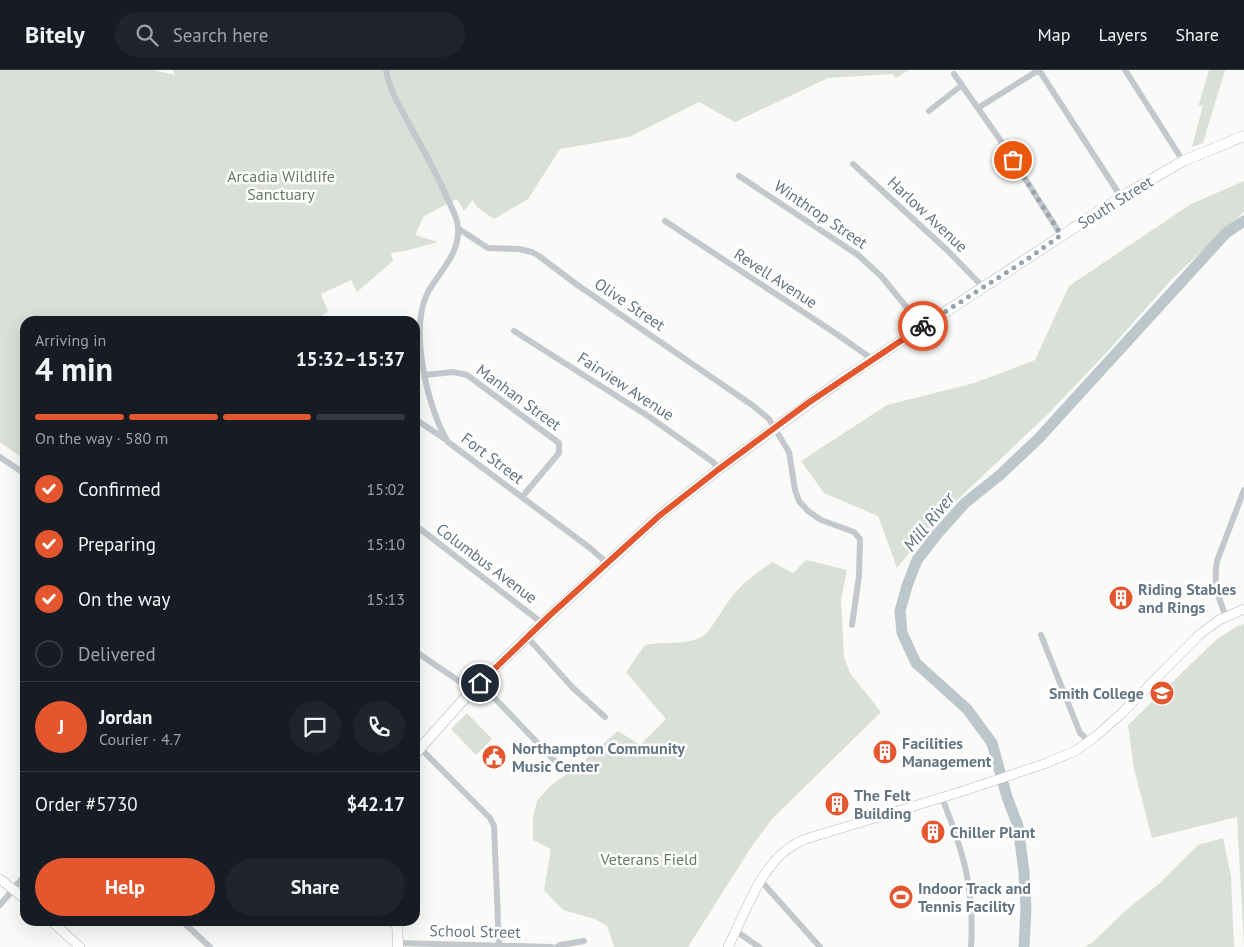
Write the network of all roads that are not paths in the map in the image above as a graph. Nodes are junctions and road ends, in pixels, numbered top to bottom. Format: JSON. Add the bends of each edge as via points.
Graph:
{"nodes":[{"id":1,"x":386,"y":70,"type":"edge"},
{"id":2,"x":1039,"y":70,"type":"edge"},
{"id":3,"x":1125,"y":70,"type":"edge"},
{"id":4,"x":954,"y":74,"type":"dead end"},
{"id":5,"x":962,"y":85,"type":"junction"},
{"id":6,"x":978,"y":108,"type":"junction"},
{"id":7,"x":929,"y":111,"type":"dead end"},
{"id":8,"x":1244,"y":136,"type":"edge"},
{"id":9,"x":1183,"y":161,"type":"junction"},
{"id":10,"x":852,"y":164,"type":"dead end"},
{"id":11,"x":739,"y":176,"type":"dead end"},
{"id":12,"x":1121,"y":197,"type":"junction"},
{"id":13,"x":665,"y":221,"type":"dead end"},
{"id":14,"x":458,"y":229,"type":"junction"},
{"id":15,"x":1061,"y":235,"type":"junction"},
{"id":16,"x":983,"y":287,"type":"junction"},
{"id":17,"x":420,"y":323,"type":"edge"},
{"id":18,"x":922,"y":326,"type":"junction"},
{"id":19,"x":514,"y":331,"type":"dead end"},
{"id":20,"x":420,"y":338,"type":"edge"},
{"id":21,"x":872,"y":359,"type":"junction"},
{"id":22,"x":425,"y":375,"type":"junction"},
{"id":23,"x":420,"y":422,"type":"edge"},
{"id":24,"x":774,"y":428,"type":"junction"},
{"id":25,"x":448,"y":442,"type":"junction"},
{"id":26,"x":0,"y":457,"type":"edge"},
{"id":27,"x":719,"y":469,"type":"junction"},
{"id":28,"x":20,"y":471,"type":"edge"},
{"id":29,"x":1244,"y":490,"type":"edge"},
{"id":30,"x":522,"y":497,"type":"junction"},
{"id":31,"x":420,"y":529,"type":"edge"},
{"id":32,"x":607,"y":564,"type":"junction"},
{"id":33,"x":1244,"y":609,"type":"edge"},
{"id":34,"x":1226,"y":617,"type":"junction"},
{"id":35,"x":542,"y":623,"type":"junction"},
{"id":36,"x":852,"y":625,"type":"dead end"},
{"id":37,"x":1041,"y":635,"type":"dead end"},
{"id":38,"x":527,"y":637,"type":"junction"},
{"id":39,"x":420,"y":654,"type":"edge"},
{"id":40,"x":480,"y":683,"type":"junction"},
{"id":41,"x":472,"y":690,"type":"junction"},
{"id":42,"x":605,"y":717,"type":"dead end"},
{"id":43,"x":1089,"y":742,"type":"junction"},
{"id":44,"x":420,"y":747,"type":"edge"},
{"id":45,"x":420,"y":753,"type":"edge"},
{"id":46,"x":555,"y":761,"type":"dead end"},
{"id":47,"x":942,"y":798,"type":"junction"},
{"id":48,"x":0,"y":879,"type":"edge"},
{"id":49,"x":20,"y":881,"type":"edge"},
{"id":50,"x":761,"y":881,"type":"junction"},
{"id":51,"x":14,"y":889,"type":"junction"},
{"id":52,"x":20,"y":894,"type":"edge"},
{"id":53,"x":0,"y":905,"type":"edge"},
{"id":54,"x":57,"y":926,"type":"edge"},
{"id":55,"x":187,"y":926,"type":"edge"},
{"id":56,"x":397,"y":926,"type":"edge"},
{"id":57,"x":736,"y":931,"type":"junction"},
{"id":58,"x":584,"y":941,"type":"dead end"},
{"id":59,"x":398,"y":945,"type":"edge"},
{"id":60,"x":499,"y":945,"type":"junction"},
{"id":61,"x":80,"y":947,"type":"edge"},
{"id":62,"x":210,"y":947,"type":"edge"},
{"id":63,"x":552,"y":947,"type":"edge"},
{"id":64,"x":557,"y":947,"type":"edge"},
{"id":65,"x":728,"y":947,"type":"edge"},
{"id":66,"x":759,"y":947,"type":"edge"},
{"id":67,"x":820,"y":947,"type":"edge"},
{"id":68,"x":971,"y":947,"type":"edge"}],
"edges":[{"from":1,"to":14,"type":"street","via":[[394,97],[439,180]]},
{"from":2,"to":6,"type":"street"},
{"from":2,"to":12,"type":"street"},
{"from":3,"to":9,"type":"street"},
{"from":4,"to":5,"type":"street"},
{"from":5,"to":6,"type":"street"},
{"from":5,"to":7,"type":"street"},
{"from":6,"to":15,"type":"street"},
{"from":8,"to":9,"type":"main road","name":"South Street"},
{"from":9,"to":12,"type":"main road","name":"South Street"},
{"from":10,"to":16,"type":"street","name":"Harlow Avenue"},
{"from":11,"to":18,"type":"street","name":"Winthrop Street","via":[[858,254]]},
{"from":12,"to":15,"type":"main road","name":"South Street"},
{"from":13,"to":21,"type":"street","name":"Revell Avenue"},
{"from":14,"to":17,"type":"street","name":"Fort Street","via":[[448,262],[431,286],[422,307]]},
{"from":14,"to":24,"type":"street","name":"Olive Street","via":[[488,248],[519,249],[539,256],[752,404],[769,418]]},
{"from":15,"to":16,"type":"main road","name":"South Street"},
{"from":16,"to":18,"type":"main road","name":"South Street"},
{"from":18,"to":21,"type":"main road","name":"South Street"},
{"from":19,"to":27,"type":"street","name":"Fairview Avenue","via":[[648,416]]},
{"from":20,"to":22,"type":"street","name":"Fort Street"},
{"from":21,"to":24,"type":"main road","name":"South Street"},
{"from":22,"to":25,"type":"street","name":"Fort Street","via":[[432,410]]},
{"from":22,"to":30,"type":"street","name":"Manhan Street","via":[[453,372],[467,375],[558,443],[559,453]]},
{"from":23,"to":25,"type":"street"},
{"from":24,"to":27,"type":"main road","name":"South Street"},
{"from":24,"to":36,"type":"street","name":"Olive Street","via":[[789,452],[799,501],[821,520],[854,532],[860,539]]},
{"from":25,"to":30,"type":"street","name":"Fort Street"},
{"from":26,"to":28,"type":"street"},
{"from":27,"to":32,"type":"main road","name":"South Street","via":[[659,516]]},
{"from":29,"to":34,"type":"street","via":[[1215,573],[1218,597]]},
{"from":30,"to":32,"type":"street","name":"Fort Street"},
{"from":31,"to":35,"type":"street","name":"Columbus Avenue"},
{"from":32,"to":35,"type":"main road","name":"South Street"},
{"from":33,"to":34,"type":"main road"},
{"from":34,"to":43,"type":"main road","via":[[1200,634],[1122,714]]},
{"from":35,"to":38,"type":"main road","name":"South Street"},
{"from":37,"to":43,"type":"street","via":[[1080,733]]},
{"from":38,"to":40,"type":"main road","name":"South Street"},
{"from":38,"to":42,"type":"street","via":[[573,688]]},
{"from":39,"to":41,"type":"street"},
{"from":40,"to":41,"type":"main road","name":"South Street"},
{"from":40,"to":46,"type":"street"},
{"from":41,"to":44,"type":"main road","name":"South Street"},
{"from":43,"to":47,"type":"main road","via":[[1066,756]]},
{"from":45,"to":60,"type":"street","via":[[490,818],[494,826]]},
{"from":47,"to":50,"type":"main road","via":[[796,843],[775,860]]},
{"from":47,"to":68,"type":"street","via":[[968,875]]},
{"from":48,"to":51,"type":"main road"},
{"from":49,"to":51,"type":"street"},
{"from":50,"to":57,"type":"main road"},
{"from":50,"to":67,"type":"street"},
{"from":51,"to":52,"type":"main road"},
{"from":51,"to":53,"type":"street"},
{"from":54,"to":61,"type":"main road"},
{"from":55,"to":62,"type":"street"},
{"from":56,"to":59,"type":"main road"},
{"from":57,"to":65,"type":"main road"},
{"from":57,"to":66,"type":"street"},
{"from":58,"to":64,"type":"street"},
{"from":59,"to":60,"type":"street","name":"School Street"},
{"from":60,"to":63,"type":"street","name":"School Street"}]}
